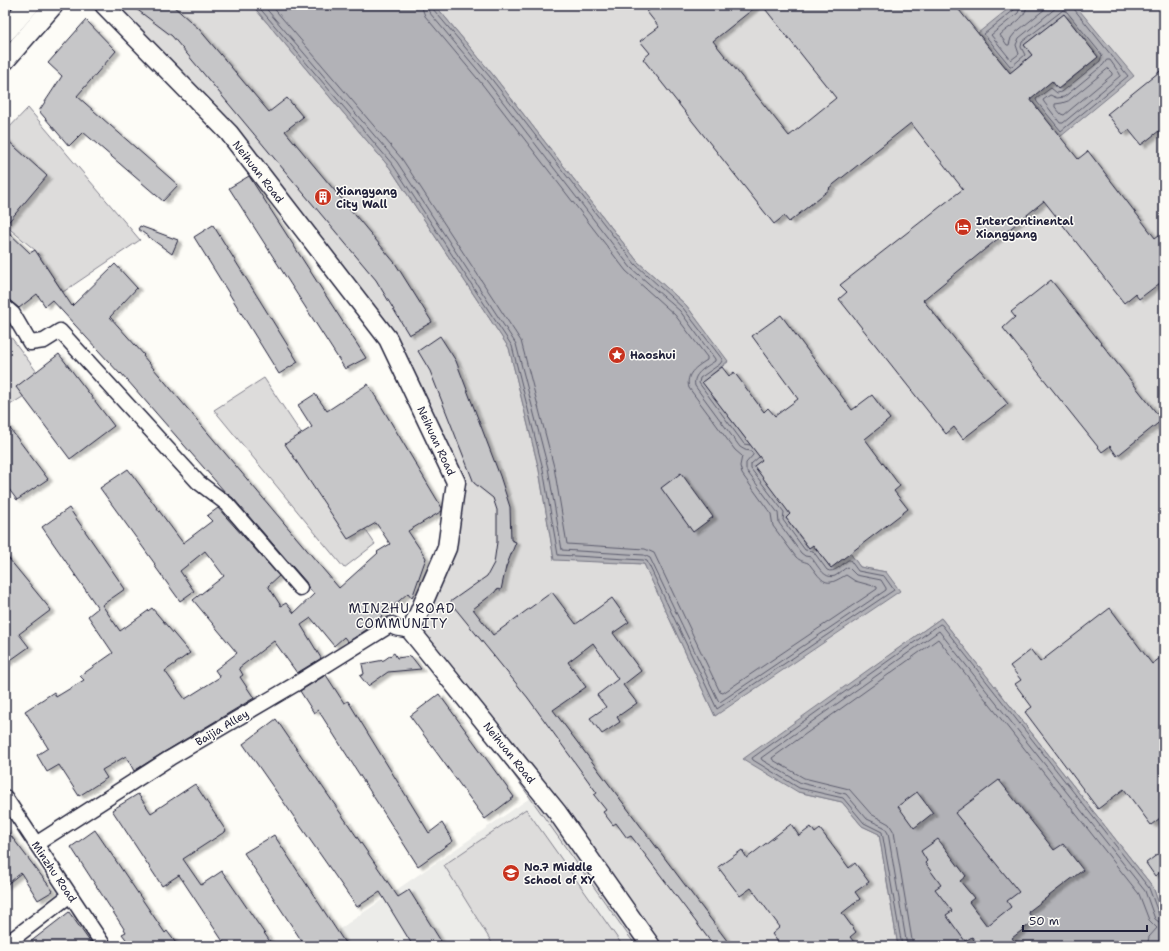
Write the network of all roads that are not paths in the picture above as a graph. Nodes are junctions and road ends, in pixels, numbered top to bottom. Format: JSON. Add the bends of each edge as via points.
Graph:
{"nodes":[{"id":1,"x":29,"y":5,"type":"edge"},
{"id":2,"x":54,"y":5,"type":"edge"},
{"id":3,"x":104,"y":5,"type":"edge"},
{"id":4,"x":5,"y":32,"type":"edge"},
{"id":5,"x":5,"y":61,"type":"edge"},
{"id":6,"x":5,"y":307,"type":"edge"},
{"id":7,"x":300,"y":588,"type":"dead end"},
{"id":8,"x":411,"y":631,"type":"junction"},
{"id":9,"x":5,"y":797,"type":"edge"},
{"id":10,"x":36,"y":844,"type":"junction"},
{"id":11,"x":70,"y":895,"type":"junction"},
{"id":12,"x":5,"y":945,"type":"edge"},
{"id":13,"x":104,"y":946,"type":"edge"},
{"id":14,"x":651,"y":946,"type":"edge"}],
"edges":[{"from":1,"to":4,"type":"main road"},
{"from":2,"to":5,"type":"street"},
{"from":3,"to":8,"type":"street","name":"Neihuan Road","via":[[229,133],[388,339],[456,482],[447,548]]},
{"from":6,"to":7,"type":"street","via":[[13,314],[30,343],[44,340],[60,331],[198,482],[226,504]]},
{"from":8,"to":10,"type":"street","name":"Baijia Alley","via":[[395,628],[392,624],[170,758]]},
{"from":8,"to":14,"type":"street","name":"Neihuan Road","via":[[557,812]]},
{"from":9,"to":10,"type":"street","name":"Minzhu Road"},
{"from":10,"to":11,"type":"street","name":"Minzhu Road"},
{"from":11,"to":12,"type":"street"},
{"from":11,"to":13,"type":"street","name":"Minzhu Road"}]}
